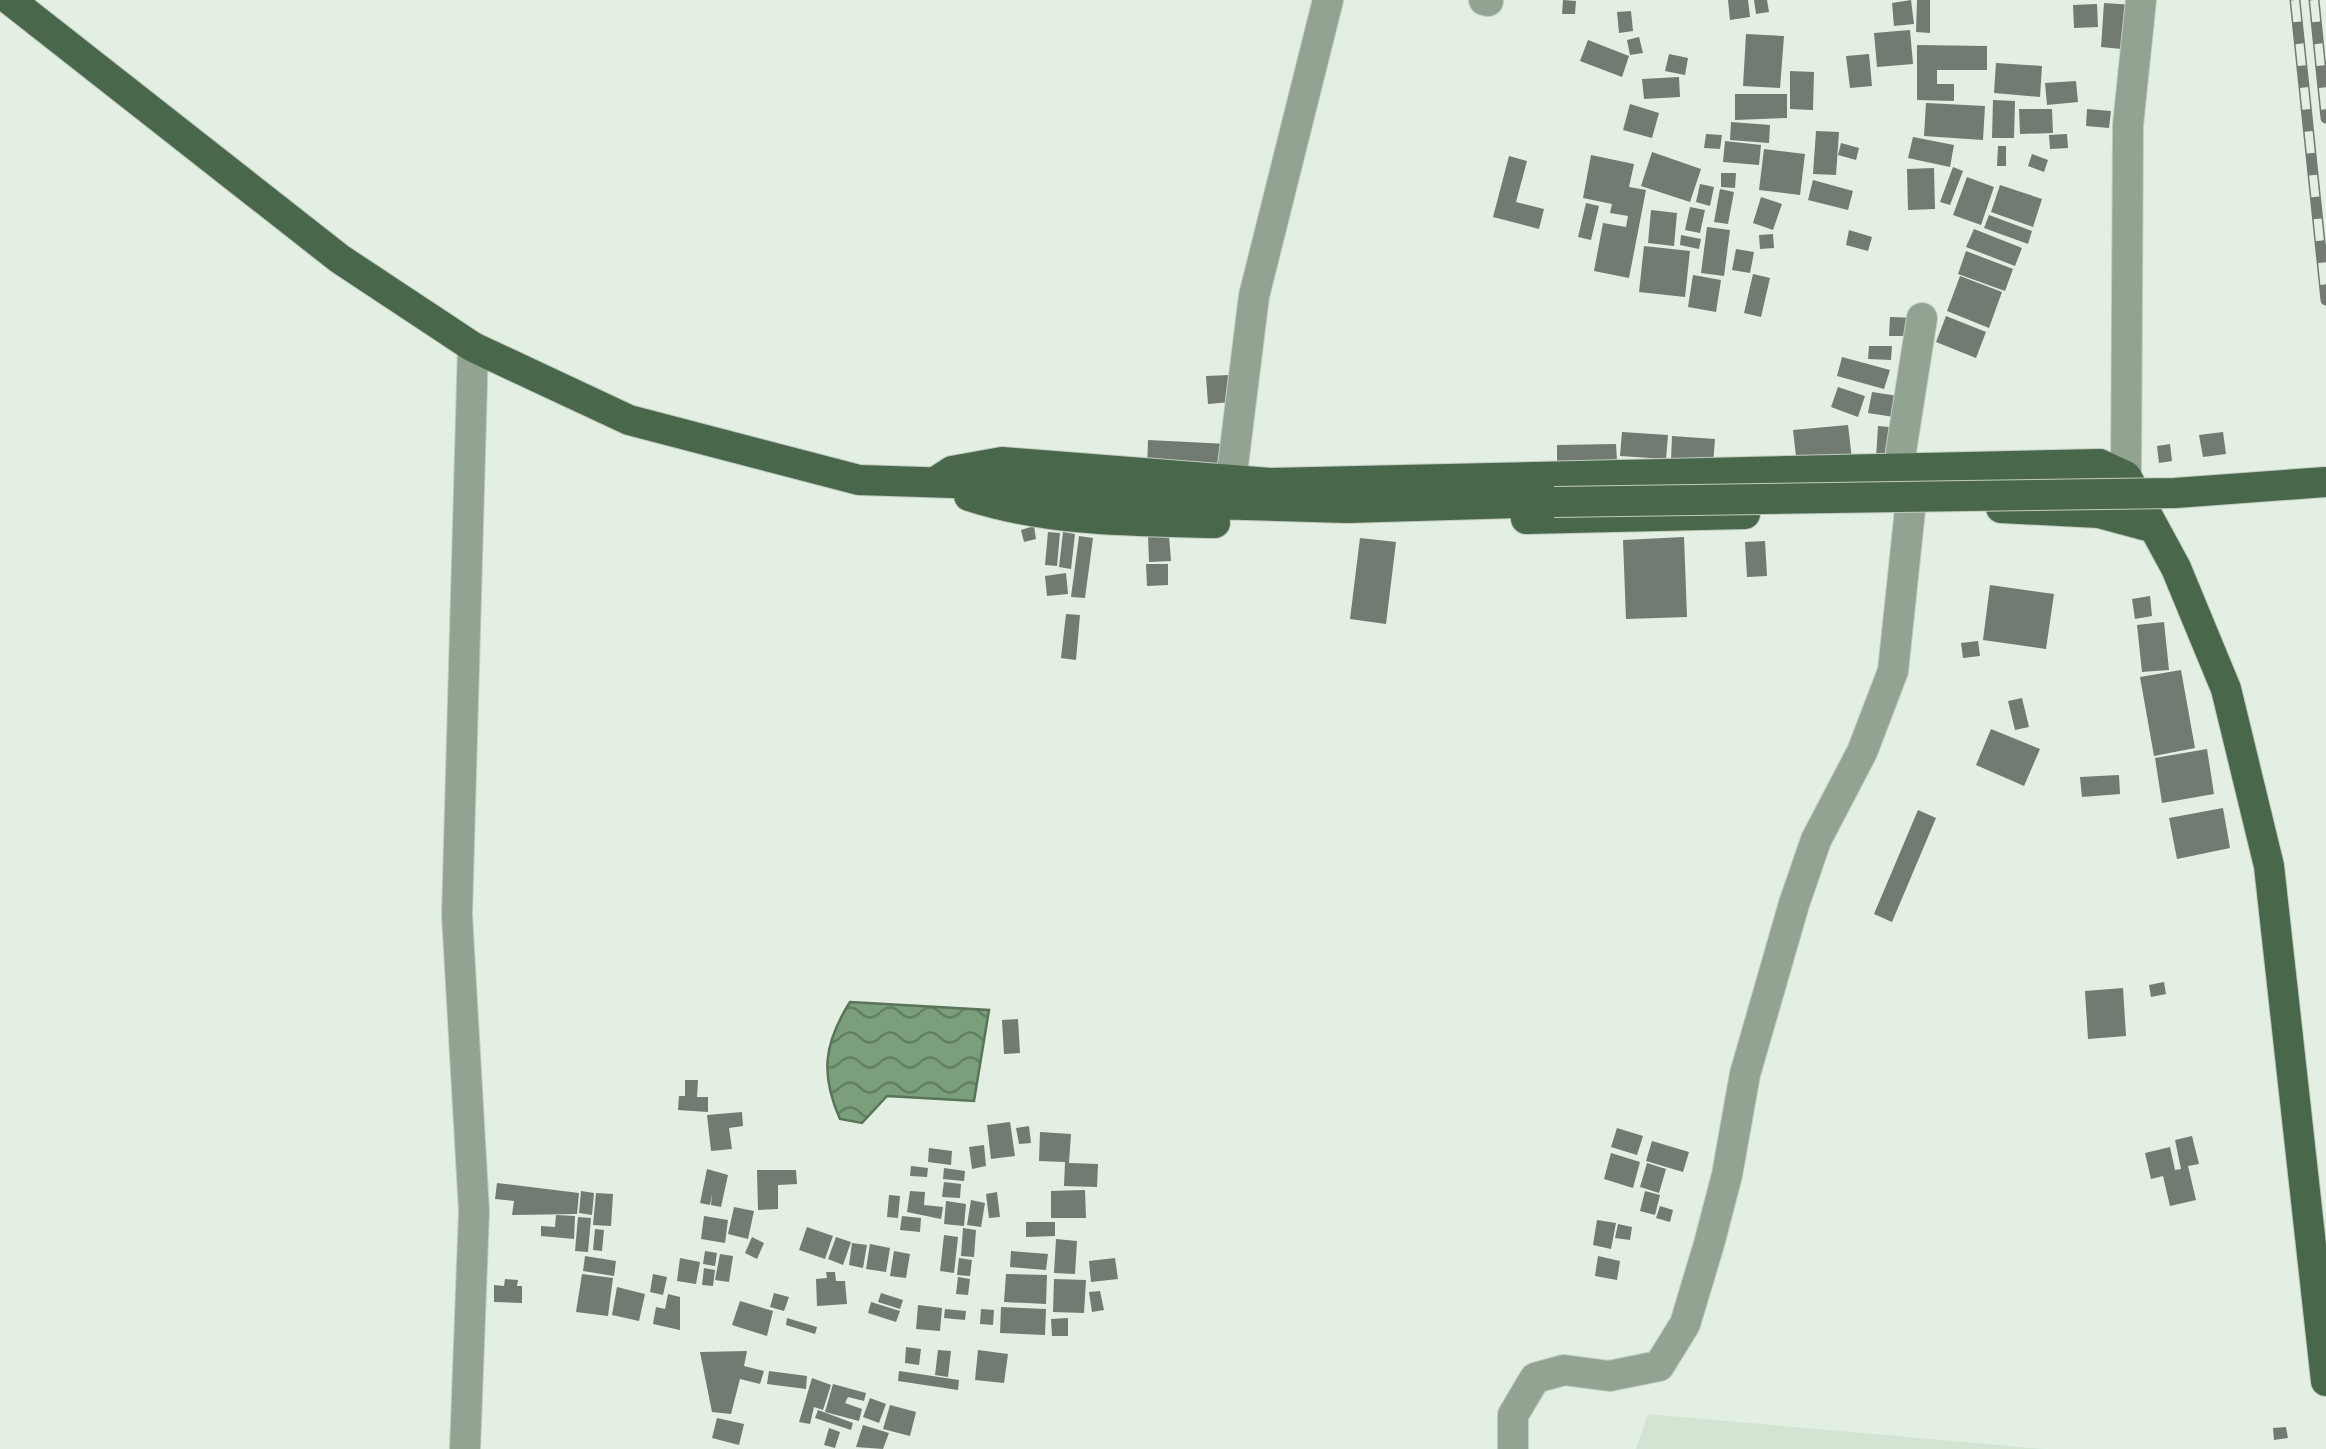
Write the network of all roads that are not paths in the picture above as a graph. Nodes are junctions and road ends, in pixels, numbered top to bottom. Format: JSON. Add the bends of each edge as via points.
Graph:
{"nodes":[{"id":1,"x":10,"y":0,"type":"edge"},
{"id":2,"x":1328,"y":0,"type":"edge"},
{"id":3,"x":2141,"y":0,"type":"edge"},
{"id":4,"x":1922,"y":318,"type":"dead end"},
{"id":5,"x":474,"y":347,"type":"junction"},
{"id":6,"x":1904,"y":468,"type":"junction"},
{"id":7,"x":2126,"y":476,"type":"junction"},
{"id":8,"x":935,"y":482,"type":"junction"},
{"id":9,"x":1232,"y":482,"type":"junction"},
{"id":10,"x":2326,"y":482,"type":"edge"},
{"id":11,"x":1910,"y":510,"type":"junction"},
{"id":12,"x":2151,"y":527,"type":"junction"},
{"id":13,"x":2326,"y":1381,"type":"edge"},
{"id":14,"x":465,"y":1449,"type":"edge"},
{"id":15,"x":1512,"y":1449,"type":"edge"}],
"edges":[{"from":1,"to":5,"type":"main road","via":[[340,258]]},
{"from":2,"to":9,"type":"street","via":[[1254,296]]},
{"from":3,"to":7,"type":"street","via":[[2128,125]]},
{"from":4,"to":6,"type":"street","via":[[1901,451]]},
{"from":5,"to":8,"type":"main road","via":[[629,420],[859,480]]},
{"from":5,"to":14,"type":"street","via":[[457,915],[474,1211]]},
{"from":6,"to":7,"type":"main road","via":[[2100,464]]},
{"from":6,"to":9,"type":"main road"},
{"from":6,"to":11,"type":"street"},
{"from":7,"to":12,"type":"main road"},
{"from":8,"to":9,"type":"main road","via":[[952,471],[1002,462]]},
{"from":8,"to":10,"type":"main road","bridge":true,"via":[[1347,508],[2175,494]]},
{"from":8,"to":11,"type":"main road","via":[[1022,510],[1148,522]]},
{"from":11,"to":12,"type":"main road","via":[[2098,513]]},
{"from":11,"to":15,"type":"street","via":[[1893,671],[1794,904],[1684,1324],[1658,1366],[1608,1376],[1564,1370],[1535,1378],[1514,1414]]},
{"from":12,"to":13,"type":"main road","via":[[2176,568],[2226,688],[2269,866]]}]}
